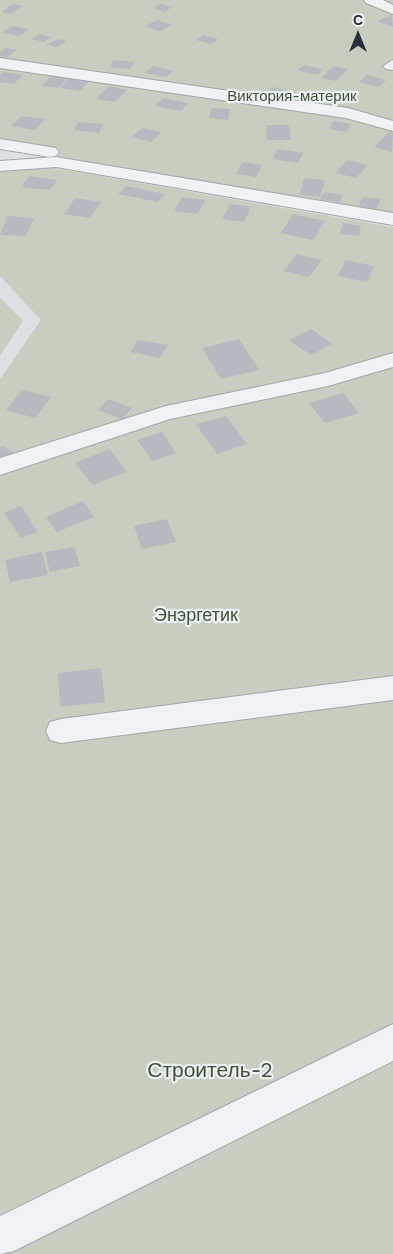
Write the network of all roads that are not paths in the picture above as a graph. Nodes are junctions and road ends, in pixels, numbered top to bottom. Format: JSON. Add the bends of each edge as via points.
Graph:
{"nodes":[{"id":1,"x":371,"y":0,"type":"edge"},
{"id":2,"x":393,"y":10,"type":"edge"},
{"id":3,"x":0,"y":63,"type":"edge"},
{"id":4,"x":393,"y":126,"type":"edge"},
{"id":5,"x":0,"y":144,"type":"edge"},
{"id":6,"x":56,"y":162,"type":"junction"},
{"id":7,"x":0,"y":166,"type":"edge"},
{"id":8,"x":393,"y":219,"type":"edge"},
{"id":9,"x":393,"y":360,"type":"edge"},
{"id":10,"x":0,"y":467,"type":"edge"},
{"id":11,"x":393,"y":688,"type":"edge"},
{"id":12,"x":61,"y":731,"type":"dead end"},
{"id":13,"x":393,"y":1042,"type":"edge"},
{"id":14,"x":0,"y":1237,"type":"edge"}],
"edges":[{"from":1,"to":2,"type":"lane"},
{"from":3,"to":4,"type":"lane","via":[[348,113]]},
{"from":5,"to":6,"type":"lane","via":[[54,153]]},
{"from":6,"to":7,"type":"lane"},
{"from":6,"to":8,"type":"lane"},
{"from":9,"to":10,"type":"lane","via":[[328,379],[166,412]]},
{"from":11,"to":12,"type":"lane"},
{"from":13,"to":14,"type":"lane"}]}
